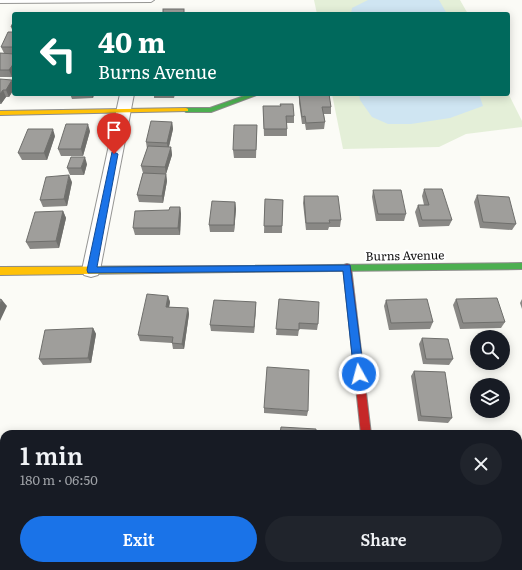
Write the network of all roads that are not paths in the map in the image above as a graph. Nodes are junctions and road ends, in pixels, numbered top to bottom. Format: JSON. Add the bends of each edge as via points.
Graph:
{"nodes":[{"id":1,"x":151,"y":0,"type":"edge"},
{"id":2,"x":0,"y":1,"type":"edge"},
{"id":3,"x":127,"y":96,"type":"edge"},
{"id":4,"x":250,"y":96,"type":"edge"},
{"id":5,"x":123,"y":111,"type":"junction"},
{"id":6,"x":0,"y":113,"type":"edge"},
{"id":7,"x":522,"y":266,"type":"edge"},
{"id":8,"x":347,"y":267,"type":"junction"},
{"id":9,"x":91,"y":270,"type":"junction"},
{"id":10,"x":0,"y":271,"type":"edge"},
{"id":11,"x":366,"y":430,"type":"edge"}],
"edges":[{"from":1,"to":2,"type":"lane"},
{"from":3,"to":5,"type":"street"},
{"from":4,"to":5,"type":"street","via":[[211,110]]},
{"from":5,"to":6,"type":"street"},
{"from":5,"to":9,"type":"street"},
{"from":7,"to":8,"type":"street","name":"Burns Avenue"},
{"from":8,"to":9,"type":"street","name":"Burns Avenue"},
{"from":8,"to":11,"type":"street"},
{"from":9,"to":10,"type":"street","name":"Burns Avenue"}]}
